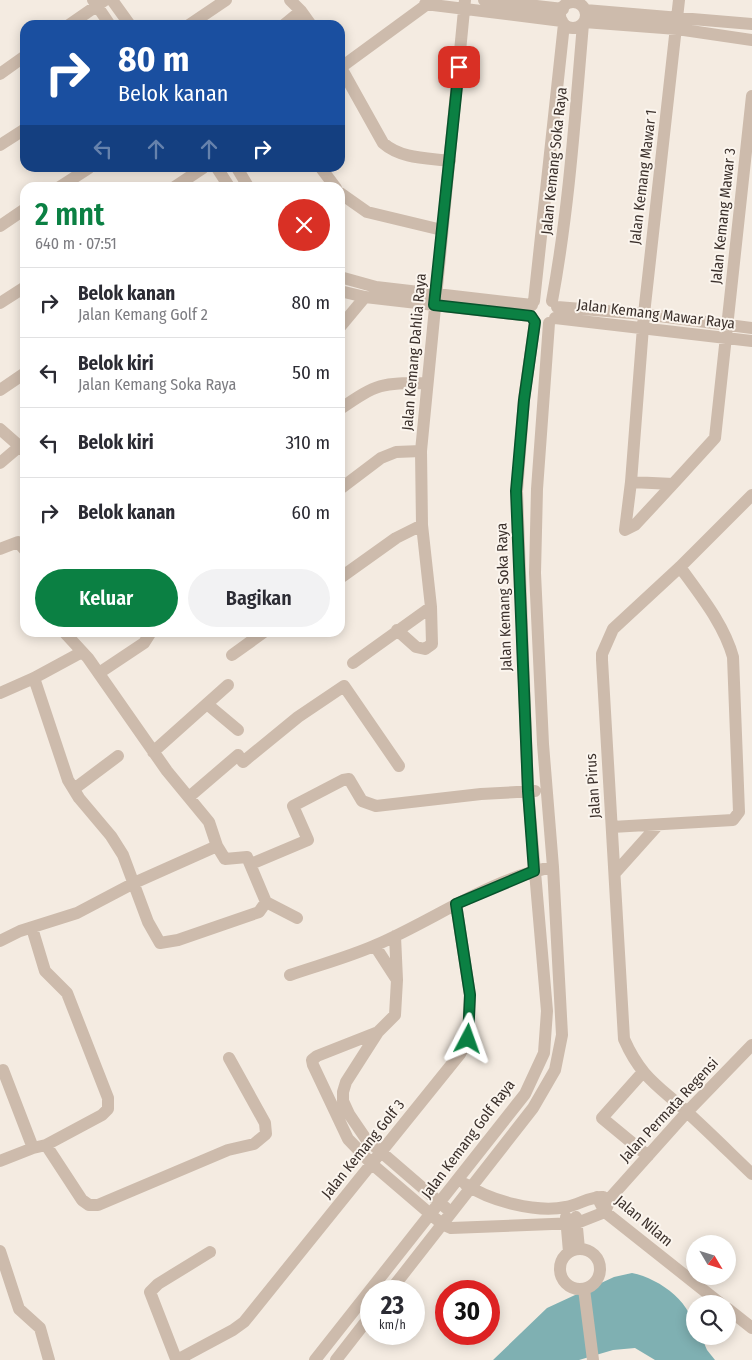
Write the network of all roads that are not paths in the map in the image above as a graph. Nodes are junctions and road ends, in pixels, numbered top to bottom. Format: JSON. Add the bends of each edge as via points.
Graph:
{"nodes":[{"id":1,"x":112,"y":0,"type":"edge"},
{"id":2,"x":226,"y":0,"type":"edge"},
{"id":3,"x":290,"y":0,"type":"edge"},
{"id":4,"x":484,"y":0,"type":"edge"},
{"id":5,"x":679,"y":0,"type":"edge"},
{"id":6,"x":98,"y":2,"type":"edge"},
{"id":7,"x":429,"y":2,"type":"edge"},
{"id":8,"x":464,"y":5,"type":"edge"},
{"id":9,"x":301,"y":11,"type":"junction"},
{"id":10,"x":564,"y":12,"type":"edge"},
{"id":11,"x":584,"y":13,"type":"edge"},
{"id":12,"x":75,"y":20,"type":"edge"},
{"id":13,"x":107,"y":20,"type":"edge"},
{"id":14,"x":126,"y":20,"type":"edge"},
{"id":15,"x":196,"y":20,"type":"edge"},
{"id":16,"x":290,"y":20,"type":"edge"},
{"id":17,"x":307,"y":20,"type":"edge"},
{"id":18,"x":678,"y":23,"type":"junction"},
{"id":19,"x":752,"y":24,"type":"edge"},
{"id":20,"x":752,"y":40,"type":"edge"},
{"id":21,"x":20,"y":60,"type":"edge"},
{"id":22,"x":345,"y":63,"type":"edge"},
{"id":23,"x":0,"y":74,"type":"edge"},
{"id":24,"x":345,"y":76,"type":"edge"},
{"id":25,"x":752,"y":96,"type":"edge"},
{"id":26,"x":20,"y":132,"type":"edge"},
{"id":27,"x":0,"y":145,"type":"edge"},
{"id":28,"x":450,"y":161,"type":"junction"},
{"id":29,"x":83,"y":172,"type":"edge"},
{"id":30,"x":197,"y":172,"type":"edge"},
{"id":31,"x":67,"y":182,"type":"edge"},
{"id":32,"x":182,"y":182,"type":"edge"},
{"id":33,"x":345,"y":197,"type":"edge"},
{"id":34,"x":20,"y":212,"type":"edge"},
{"id":35,"x":0,"y":226,"type":"edge"},
{"id":36,"x":442,"y":230,"type":"junction"},
{"id":37,"x":345,"y":278,"type":"edge"},
{"id":38,"x":20,"y":289,"type":"edge"},
{"id":39,"x":345,"y":292,"type":"edge"},
{"id":40,"x":365,"y":297,"type":"junction"},
{"id":41,"x":434,"y":298,"type":"junction"},
{"id":42,"x":0,"y":303,"type":"edge"},
{"id":43,"x":533,"y":311,"type":"junction"},
{"id":44,"x":553,"y":312,"type":"junction"},
{"id":45,"x":644,"y":314,"type":"junction"},
{"id":46,"x":345,"y":320,"type":"edge"},
{"id":47,"x":728,"y":325,"type":"junction"},
{"id":48,"x":643,"y":328,"type":"junction"},
{"id":49,"x":752,"y":328,"type":"edge"},
{"id":50,"x":726,"y":339,"type":"junction"},
{"id":51,"x":752,"y":342,"type":"edge"},
{"id":52,"x":20,"y":376,"type":"edge"},
{"id":53,"x":426,"y":383,"type":"junction"},
{"id":54,"x":0,"y":390,"type":"edge"},
{"id":55,"x":345,"y":406,"type":"edge"},
{"id":56,"x":0,"y":429,"type":"edge"},
{"id":57,"x":20,"y":446,"type":"edge"},
{"id":58,"x":20,"y":451,"type":"edge"},
{"id":59,"x":421,"y":451,"type":"junction"},
{"id":60,"x":0,"y":463,"type":"edge"},
{"id":61,"x":630,"y":482,"type":"junction"},
{"id":62,"x":674,"y":484,"type":"junction"},
{"id":63,"x":345,"y":485,"type":"edge"},
{"id":64,"x":752,"y":495,"type":"edge"},
{"id":65,"x":422,"y":525,"type":"junction"},
{"id":66,"x":20,"y":544,"type":"edge"},
{"id":67,"x":0,"y":549,"type":"edge"},
{"id":68,"x":680,"y":567,"type":"junction"},
{"id":69,"x":345,"y":574,"type":"edge"},
{"id":70,"x":431,"y":607,"type":"junction"},
{"id":71,"x":397,"y":630,"type":"junction"},
{"id":72,"x":68,"y":637,"type":"edge"},
{"id":73,"x":148,"y":637,"type":"edge"},
{"id":74,"x":257,"y":637,"type":"edge"},
{"id":75,"x":82,"y":652,"type":"junction"},
{"id":76,"x":232,"y":655,"type":"dead end"},
{"id":77,"x":352,"y":663,"type":"dead end"},
{"id":78,"x":99,"y":673,"type":"junction"},
{"id":79,"x":34,"y":678,"type":"junction"},
{"id":80,"x":228,"y":685,"type":"dead end"},
{"id":81,"x":0,"y":693,"type":"edge"},
{"id":82,"x":207,"y":704,"type":"junction"},
{"id":83,"x":238,"y":730,"type":"dead end"},
{"id":84,"x":153,"y":752,"type":"junction"},
{"id":85,"x":118,"y":756,"type":"dead end"},
{"id":86,"x":400,"y":766,"type":"dead end"},
{"id":87,"x":74,"y":789,"type":"junction"},
{"id":88,"x":528,"y":791,"type":"junction"},
{"id":89,"x":546,"y":791,"type":"junction"},
{"id":90,"x":189,"y":797,"type":"junction"},
{"id":91,"x":658,"y":825,"type":"junction"},
{"id":92,"x":612,"y":827,"type":"junction"},
{"id":93,"x":217,"y":846,"type":"junction"},
{"id":94,"x":251,"y":864,"type":"junction"},
{"id":95,"x":553,"y":867,"type":"junction"},
{"id":96,"x":534,"y":871,"type":"junction"},
{"id":97,"x":615,"y":872,"type":"junction"},
{"id":98,"x":134,"y":883,"type":"junction"},
{"id":99,"x":266,"y":902,"type":"junction"},
{"id":100,"x":456,"y":904,"type":"junction"},
{"id":101,"x":297,"y":918,"type":"dead end"},
{"id":102,"x":32,"y":928,"type":"junction"},
{"id":103,"x":395,"y":936,"type":"junction"},
{"id":104,"x":1,"y":937,"type":"edge"},
{"id":105,"x":376,"y":946,"type":"junction"},
{"id":106,"x":290,"y":975,"type":"dead end"},
{"id":107,"x":397,"y":980,"type":"junction"},
{"id":108,"x":378,"y":1032,"type":"junction"},
{"id":109,"x":752,"y":1045,"type":"edge"},
{"id":110,"x":228,"y":1058,"type":"dead end"},
{"id":111,"x":3,"y":1070,"type":"dead end"},
{"id":112,"x":643,"y":1072,"type":"junction"},
{"id":113,"x":343,"y":1092,"type":"junction"},
{"id":114,"x":328,"y":1097,"type":"junction"},
{"id":115,"x":687,"y":1112,"type":"junction"},
{"id":116,"x":499,"y":1129,"type":"junction"},
{"id":117,"x":510,"y":1138,"type":"junction"},
{"id":118,"x":46,"y":1145,"type":"junction"},
{"id":119,"x":33,"y":1148,"type":"junction"},
{"id":120,"x":380,"y":1153,"type":"junction"},
{"id":121,"x":648,"y":1156,"type":"junction"},
{"id":122,"x":0,"y":1161,"type":"edge"},
{"id":123,"x":372,"y":1164,"type":"junction"},
{"id":124,"x":752,"y":1174,"type":"edge"},
{"id":125,"x":459,"y":1180,"type":"junction"},
{"id":126,"x":471,"y":1188,"type":"junction"},
{"id":127,"x":597,"y":1197,"type":"junction"},
{"id":128,"x":611,"y":1198,"type":"junction"},
{"id":129,"x":440,"y":1203,"type":"junction"},
{"id":130,"x":570,"y":1206,"type":"junction"},
{"id":131,"x":605,"y":1212,"type":"junction"},
{"id":132,"x":451,"y":1213,"type":"junction"},
{"id":133,"x":431,"y":1214,"type":"junction"},
{"id":134,"x":572,"y":1223,"type":"junction"},
{"id":135,"x":442,"y":1224,"type":"junction"},
{"id":136,"x":574,"y":1250,"type":"junction"},
{"id":137,"x":0,"y":1251,"type":"edge"},
{"id":138,"x":210,"y":1252,"type":"dead end"},
{"id":139,"x":399,"y":1280,"type":"edge"},
{"id":140,"x":584,"y":1295,"type":"junction"},
{"id":141,"x":710,"y":1295,"type":"edge"},
{"id":142,"x":736,"y":1315,"type":"edge"},
{"id":143,"x":752,"y":1328,"type":"edge"},
{"id":144,"x":360,"y":1329,"type":"edge"},
{"id":145,"x":177,"y":1359,"type":"edge"},
{"id":146,"x":49,"y":1360,"type":"edge"},
{"id":147,"x":315,"y":1360,"type":"edge"},
{"id":148,"x":336,"y":1360,"type":"edge"},
{"id":149,"x":593,"y":1360,"type":"edge"}],
"edges":[{"from":1,"to":14,"type":"street"},
{"from":2,"to":15,"type":"street"},
{"from":3,"to":9,"type":"street"},
{"from":4,"to":10,"type":"street"},
{"from":5,"to":18,"type":"street","name":"Jalan Kemang Mawar 1"},
{"from":6,"to":12,"type":"street"},
{"from":6,"to":13,"type":"street"},
{"from":7,"to":8,"type":"street"},
{"from":7,"to":22,"type":"street"},
{"from":8,"to":10,"type":"street"},
{"from":8,"to":28,"type":"street","name":"Jalan Kemang Dahlia Raya"},
{"from":9,"to":16,"type":"street"},
{"from":9,"to":17,"type":"street"},
{"from":10,"to":11,"type":"street","via":[[575,3]]},
{"from":10,"to":11,"type":"street","via":[[571,28]]},
{"from":10,"to":43,"type":"street","name":"Jalan Kemang Soka Raya"},
{"from":11,"to":18,"type":"street"},
{"from":11,"to":44,"type":"street","name":"Jalan Kemang Soka Raya","via":[[570,184]]},
{"from":18,"to":19,"type":"street"},
{"from":18,"to":20,"type":"street"},
{"from":18,"to":45,"type":"street","name":"Jalan Kemang Mawar 1"},
{"from":21,"to":23,"type":"street"},
{"from":24,"to":28,"type":"street","via":[[390,149]]},
{"from":25,"to":47,"type":"street","name":"Jalan Kemang Mawar 3"},
{"from":26,"to":27,"type":"street"},
{"from":28,"to":36,"type":"street","name":"Jalan Kemang Dahlia Raya"},
{"from":29,"to":31,"type":"street"},
{"from":30,"to":32,"type":"street"},
{"from":33,"to":36,"type":"street","via":[[367,212]]},
{"from":34,"to":35,"type":"street"},
{"from":36,"to":41,"type":"street","name":"Jalan Kemang Dahlia Raya"},
{"from":37,"to":41,"type":"street"},
{"from":38,"to":42,"type":"street"},
{"from":39,"to":40,"type":"street"},
{"from":40,"to":41,"type":"street"},
{"from":40,"to":46,"type":"street"},
{"from":41,"to":43,"type":"street"},
{"from":41,"to":53,"type":"street","name":"Jalan Kemang Dahlia Raya"},
{"from":43,"to":44,"type":"street","via":[[542,325]]},
{"from":43,"to":44,"type":"street","via":[[546,298]]},
{"from":43,"to":88,"type":"street","name":"Jalan Kemang Soka Raya","via":[[516,491]]},
{"from":44,"to":45,"type":"street","name":"Jalan Kemang Mawar Raya"},
{"from":44,"to":48,"type":"street","name":"Jalan Kemang Mawar Raya"},
{"from":44,"to":89,"type":"street","name":"Jalan Kemang Soka Raya","via":[[538,489],[535,573]]},
{"from":45,"to":47,"type":"street","name":"Jalan Kemang Mawar Raya"},
{"from":45,"to":48,"type":"street","name":"Jalan Kemang Mawar 1"},
{"from":47,"to":49,"type":"street","name":"Jalan Kemang Mawar Raya"},
{"from":47,"to":50,"type":"street","name":"Jalan Kemang Mawar 3"},
{"from":48,"to":50,"type":"street","name":"Jalan Kemang Mawar Raya"},
{"from":48,"to":61,"type":"street","name":"Jalan Kemang Mawar 1"},
{"from":50,"to":51,"type":"street","name":"Jalan Kemang Mawar Raya"},
{"from":50,"to":62,"type":"street","name":"Jalan Kemang Mawar 3","via":[[715,438]]},
{"from":52,"to":54,"type":"street"},
{"from":53,"to":55,"type":"street","via":[[380,384]]},
{"from":53,"to":59,"type":"street","name":"Jalan Kemang Dahlia Raya"},
{"from":56,"to":57,"type":"street"},
{"from":58,"to":60,"type":"street"},
{"from":59,"to":63,"type":"street","via":[[396,452],[381,458]]},
{"from":59,"to":65,"type":"street","name":"Jalan Kemang Dahlia Raya"},
{"from":61,"to":62,"type":"street"},
{"from":61,"to":62,"type":"street","name":"Jalan Kemang Mawar 1","via":[[625,530],[635,525]]},
{"from":64,"to":68,"type":"street","name":"Jalan Pirus"},
{"from":65,"to":69,"type":"street","via":[[396,538]]},
{"from":65,"to":70,"type":"street","name":"Jalan Kemang Dahlia Raya"},
{"from":66,"to":67,"type":"street","via":[[14,542]]},
{"from":68,"to":91,"type":"street","via":[[718,621],[733,657],[739,812],[733,820]]},
{"from":68,"to":92,"type":"street","name":"Jalan Pirus","via":[[612,629],[602,654]]},
{"from":70,"to":71,"type":"street"},
{"from":70,"to":71,"type":"street","name":"Jalan Kemang Dahlia Raya","via":[[433,639],[430,648],[416,647]]},
{"from":71,"to":77,"type":"street"},
{"from":72,"to":75,"type":"street"},
{"from":73,"to":78,"type":"street","via":[[144,643]]},
{"from":74,"to":76,"type":"street"},
{"from":75,"to":78,"type":"street"},
{"from":75,"to":79,"type":"street"},
{"from":78,"to":84,"type":"street"},
{"from":79,"to":81,"type":"street"},
{"from":79,"to":87,"type":"street","via":[[68,780]]},
{"from":80,"to":82,"type":"street"},
{"from":82,"to":83,"type":"street"},
{"from":82,"to":84,"type":"street"},
{"from":84,"to":90,"type":"street"},
{"from":85,"to":87,"type":"street"},
{"from":86,"to":90,"type":"street","via":[[344,686],[298,717],[243,762],[238,755]]},
{"from":87,"to":98,"type":"street","via":[[123,854]]},
{"from":88,"to":89,"type":"street"},
{"from":88,"to":94,"type":"street","via":[[376,806],[362,802],[349,779],[343,780],[293,806],[308,840]]},
{"from":88,"to":96,"type":"street","name":"Jalan Kemang Soka Raya"},
{"from":89,"to":95,"type":"street","name":"Jalan Kemang Soka Raya"},
{"from":90,"to":93,"type":"street","via":[[209,822]]},
{"from":91,"to":92,"type":"street"},
{"from":91,"to":97,"type":"street"},
{"from":92,"to":97,"type":"street","name":"Jalan Pirus"},
{"from":93,"to":94,"type":"street","via":[[225,860],[247,857]]},
{"from":93,"to":98,"type":"street"},
{"from":94,"to":99,"type":"street"},
{"from":95,"to":96,"type":"street"},
{"from":95,"to":117,"type":"street","name":"Jalan Kemang Golf Raya","via":[[561,992],[560,1055],[546,1089]]},
{"from":96,"to":100,"type":"street"},
{"from":96,"to":116,"type":"street","name":"Jalan Kemang Golf Raya","via":[[547,1012],[544,1053],[525,1094]]},
{"from":97,"to":112,"type":"street","name":"Jalan Pirus","via":[[624,1039],[633,1060]]},
{"from":98,"to":99,"type":"street","via":[[148,922],[163,944],[259,912]]},
{"from":98,"to":102,"type":"street","via":[[77,913]]},
{"from":99,"to":101,"type":"street"},
{"from":100,"to":103,"type":"street"},
{"from":100,"to":120,"type":"street","name":"Jalan Kemang Golf 3","via":[[470,995],[468,1039],[460,1054]]},
{"from":102,"to":104,"type":"street"},
{"from":102,"to":118,"type":"street","via":[[45,971],[67,993],[108,1098],[108,1109],[102,1116]]},
{"from":103,"to":105,"type":"street"},
{"from":103,"to":107,"type":"street"},
{"from":105,"to":106,"type":"street"},
{"from":105,"to":107,"type":"street"},
{"from":107,"to":108,"type":"street","via":[[394,1015]]},
{"from":108,"to":113,"type":"street"},
{"from":108,"to":114,"type":"street","via":[[314,1058],[313,1065]]},
{"from":109,"to":115,"type":"street","name":"Jalan Permata Regensi"},
{"from":110,"to":118,"type":"street","via":[[265,1123],[266,1134],[254,1144],[228,1150],[98,1206],[82,1200]]},
{"from":111,"to":119,"type":"street"},
{"from":112,"to":115,"type":"street","name":"Jalan Pirus"},
{"from":112,"to":121,"type":"street","via":[[602,1118]]},
{"from":113,"to":114,"type":"street"},
{"from":113,"to":120,"type":"street","via":[[343,1101],[357,1129]]},
{"from":114,"to":123,"type":"street","via":[[348,1139]]},
{"from":115,"to":121,"type":"street","name":"Jalan Permata Regensi"},
{"from":115,"to":124,"type":"street","name":"Jalan Pirus"},
{"from":116,"to":117,"type":"street"},
{"from":116,"to":125,"type":"street","name":"Jalan Kemang Golf Raya"},
{"from":117,"to":126,"type":"street","name":"Jalan Kemang Golf Raya"},
{"from":118,"to":119,"type":"street"},
{"from":119,"to":122,"type":"street"},
{"from":120,"to":123,"type":"street","name":"Jalan Kemang Golf 3"},
{"from":120,"to":129,"type":"street"},
{"from":121,"to":128,"type":"street","name":"Jalan Permata Regensi"},
{"from":123,"to":133,"type":"street"},
{"from":123,"to":145,"type":"street","name":"Jalan Kemang Golf 3","via":[[244,1322]]},
{"from":125,"to":126,"type":"street"},
{"from":125,"to":129,"type":"street","name":"Jalan Kemang Golf Raya"},
{"from":126,"to":130,"type":"street","via":[[508,1203]]},
{"from":126,"to":132,"type":"street","name":"Jalan Kemang Golf Raya"},
{"from":127,"to":128,"type":"street"},
{"from":127,"to":130,"type":"street"},
{"from":127,"to":131,"type":"street","name":"Jalan Nilam"},
{"from":128,"to":131,"type":"street","name":"Jalan Permata Regensi"},
{"from":129,"to":132,"type":"street"},
{"from":129,"to":133,"type":"street","name":"Jalan Kemang Golf Raya"},
{"from":130,"to":134,"type":"street"},
{"from":131,"to":134,"type":"street"},
{"from":131,"to":141,"type":"street","name":"Jalan Nilam"},
{"from":132,"to":135,"type":"street","name":"Jalan Kemang Golf Raya"},
{"from":133,"to":135,"type":"street"},
{"from":133,"to":147,"type":"street","name":"Jalan Kemang Golf Raya"},
{"from":134,"to":135,"type":"street","via":[[451,1228]]},
{"from":134,"to":136,"type":"street"},
{"from":135,"to":139,"type":"street","name":"Jalan Kemang Golf Raya"},
{"from":136,"to":140,"type":"street","via":[[560,1263],[560,1276],[567,1286]]},
{"from":136,"to":140,"type":"street","via":[[592,1252],[599,1263],[596,1282]]},
{"from":137,"to":146,"type":"street","via":[[20,1308],[40,1328]]},
{"from":138,"to":145,"type":"street","via":[[150,1292]]},
{"from":140,"to":149,"type":"street"},
{"from":142,"to":143,"type":"street"},
{"from":144,"to":148,"type":"street"}]}
